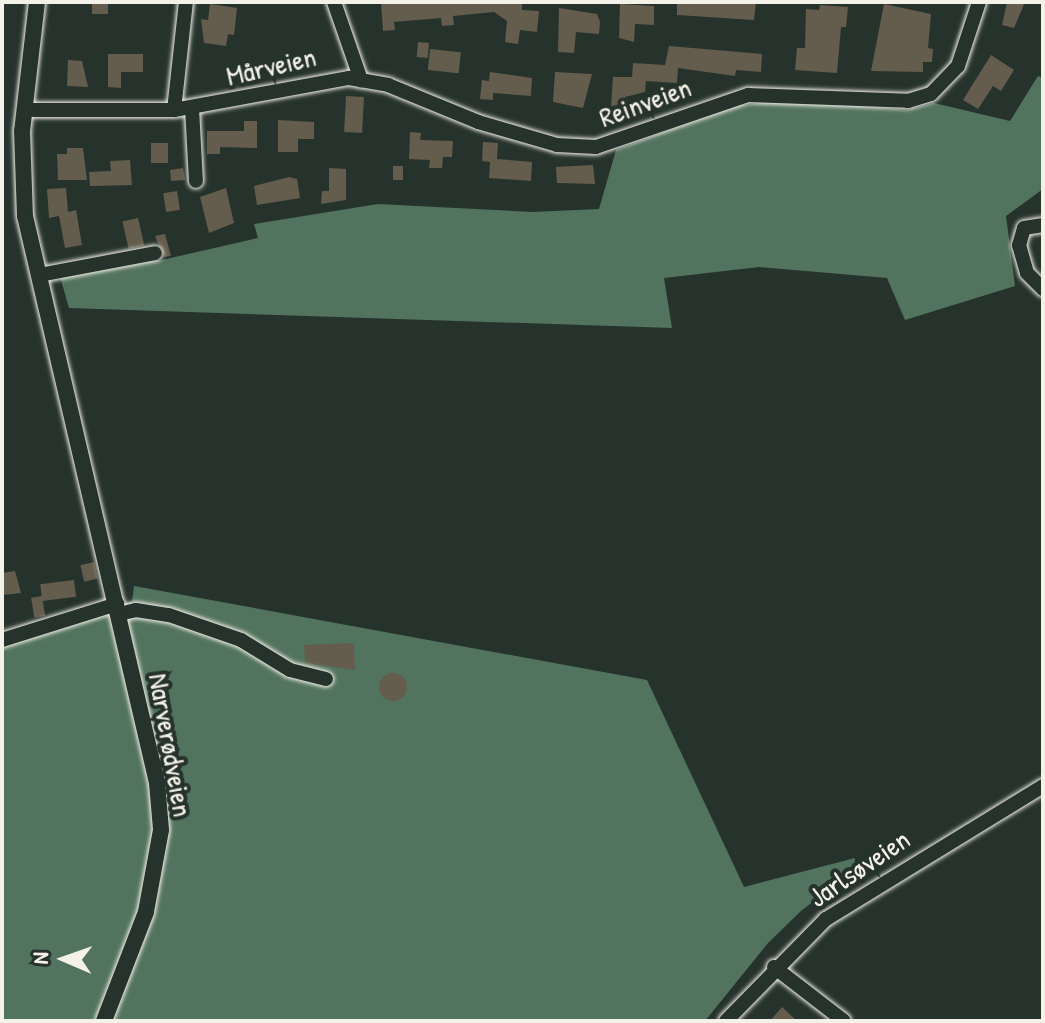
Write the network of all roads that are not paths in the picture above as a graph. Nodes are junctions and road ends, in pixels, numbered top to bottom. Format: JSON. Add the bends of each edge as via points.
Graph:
{"nodes":[{"id":1,"x":37,"y":2,"type":"edge"},
{"id":2,"x":186,"y":2,"type":"edge"},
{"id":3,"x":334,"y":2,"type":"edge"},
{"id":4,"x":979,"y":2,"type":"edge"},
{"id":5,"x":361,"y":80,"type":"junction"},
{"id":6,"x":192,"y":108,"type":"junction"},
{"id":7,"x":24,"y":110,"type":"junction"},
{"id":8,"x":174,"y":110,"type":"junction"},
{"id":9,"x":196,"y":181,"type":"dead end"},
{"id":10,"x":1043,"y":225,"type":"edge"},
{"id":11,"x":155,"y":253,"type":"dead end"},
{"id":12,"x":39,"y":275,"type":"junction"},
{"id":13,"x":1043,"y":289,"type":"edge"},
{"id":14,"x":118,"y":609,"type":"junction"},
{"id":15,"x":2,"y":640,"type":"edge"},
{"id":16,"x":326,"y":679,"type":"dead end"},
{"id":17,"x":1043,"y":786,"type":"edge"},
{"id":18,"x":774,"y":967,"type":"junction"},
{"id":19,"x":104,"y":1021,"type":"edge"},
{"id":20,"x":726,"y":1021,"type":"edge"},
{"id":21,"x":844,"y":1021,"type":"edge"}],
"edges":[{"from":1,"to":7,"type":"main road","name":"Narverødveien"},
{"from":2,"to":8,"type":"street"},
{"from":3,"to":5,"type":"street"},
{"from":4,"to":5,"type":"street","name":"Reinveien","via":[[958,66],[931,94],[908,101],[748,95],[596,147],[557,145]]},
{"from":5,"to":6,"type":"street","name":"Mårveien","via":[[328,78]]},
{"from":6,"to":8,"type":"street","name":"Mårveien"},
{"from":6,"to":9,"type":"street","name":"Mårveien"},
{"from":7,"to":8,"type":"street","name":"Mårveien"},
{"from":7,"to":12,"type":"main road","name":"Narverødveien","via":[[21,178]]},
{"from":10,"to":13,"type":"street","via":[[1024,228],[1019,245],[1027,273]]},
{"from":11,"to":12,"type":"street"},
{"from":12,"to":14,"type":"main road","name":"Narverødveien"},
{"from":14,"to":15,"type":"street"},
{"from":14,"to":16,"type":"street","via":[[169,615],[241,640],[290,670]]},
{"from":14,"to":19,"type":"main road","name":"Narverødveien","via":[[157,783],[161,830],[146,912]]},
{"from":17,"to":18,"type":"street","name":"Jarlsøveien","via":[[855,898]]},
{"from":18,"to":20,"type":"street","name":"Jarlsøveien"},
{"from":18,"to":21,"type":"street"}]}
